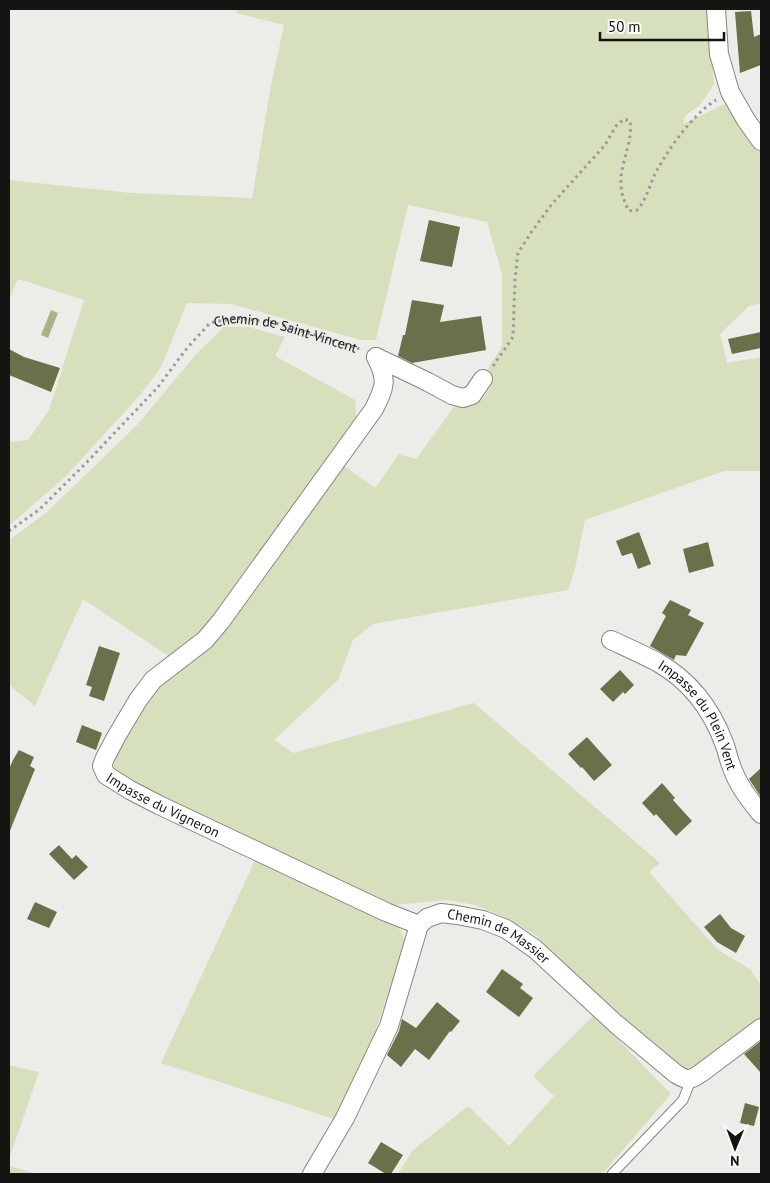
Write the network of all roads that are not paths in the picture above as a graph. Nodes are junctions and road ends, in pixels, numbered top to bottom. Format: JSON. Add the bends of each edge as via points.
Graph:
{"nodes":[{"id":1,"x":716,"y":9,"type":"edge"},
{"id":2,"x":761,"y":140,"type":"edge"},
{"id":3,"x":376,"y":357,"type":"joint"},
{"id":4,"x":483,"y":379,"type":"road end"},
{"id":5,"x":611,"y":640,"type":"dead end"},
{"id":6,"x":761,"y":814,"type":"edge"},
{"id":7,"x":419,"y":925,"type":"junction"},
{"id":8,"x":761,"y":1028,"type":"edge"},
{"id":9,"x":691,"y":1080,"type":"junction"},
{"id":10,"x":312,"y":1174,"type":"edge"},
{"id":11,"x":612,"y":1174,"type":"edge"}],
"edges":[{"from":1,"to":2,"type":"street","via":[[719,54],[730,92]]},
{"from":3,"to":4,"type":"street","name":"Chemin de Saint-Vincent","via":[[463,398],[472,395]]},
{"from":3,"to":7,"type":"street","name":"Impasse du Vigneron","via":[[384,384],[374,409],[221,622],[205,640],[153,680],[138,700],[102,766],[106,775],[159,805]]},
{"from":5,"to":6,"type":"street","name":"Impasse du Plein Vent","via":[[657,662],[689,685],[708,710],[737,780]]},
{"from":7,"to":9,"type":"street","name":"Chemin de Massier","via":[[427,918],[441,914],[483,920],[506,929],[535,949],[676,1074]]},
{"from":7,"to":10,"type":"street","via":[[389,1026],[345,1118]]},
{"from":8,"to":9,"type":"street"},
{"from":9,"to":11,"type":"lane","via":[[683,1100]]}]}
